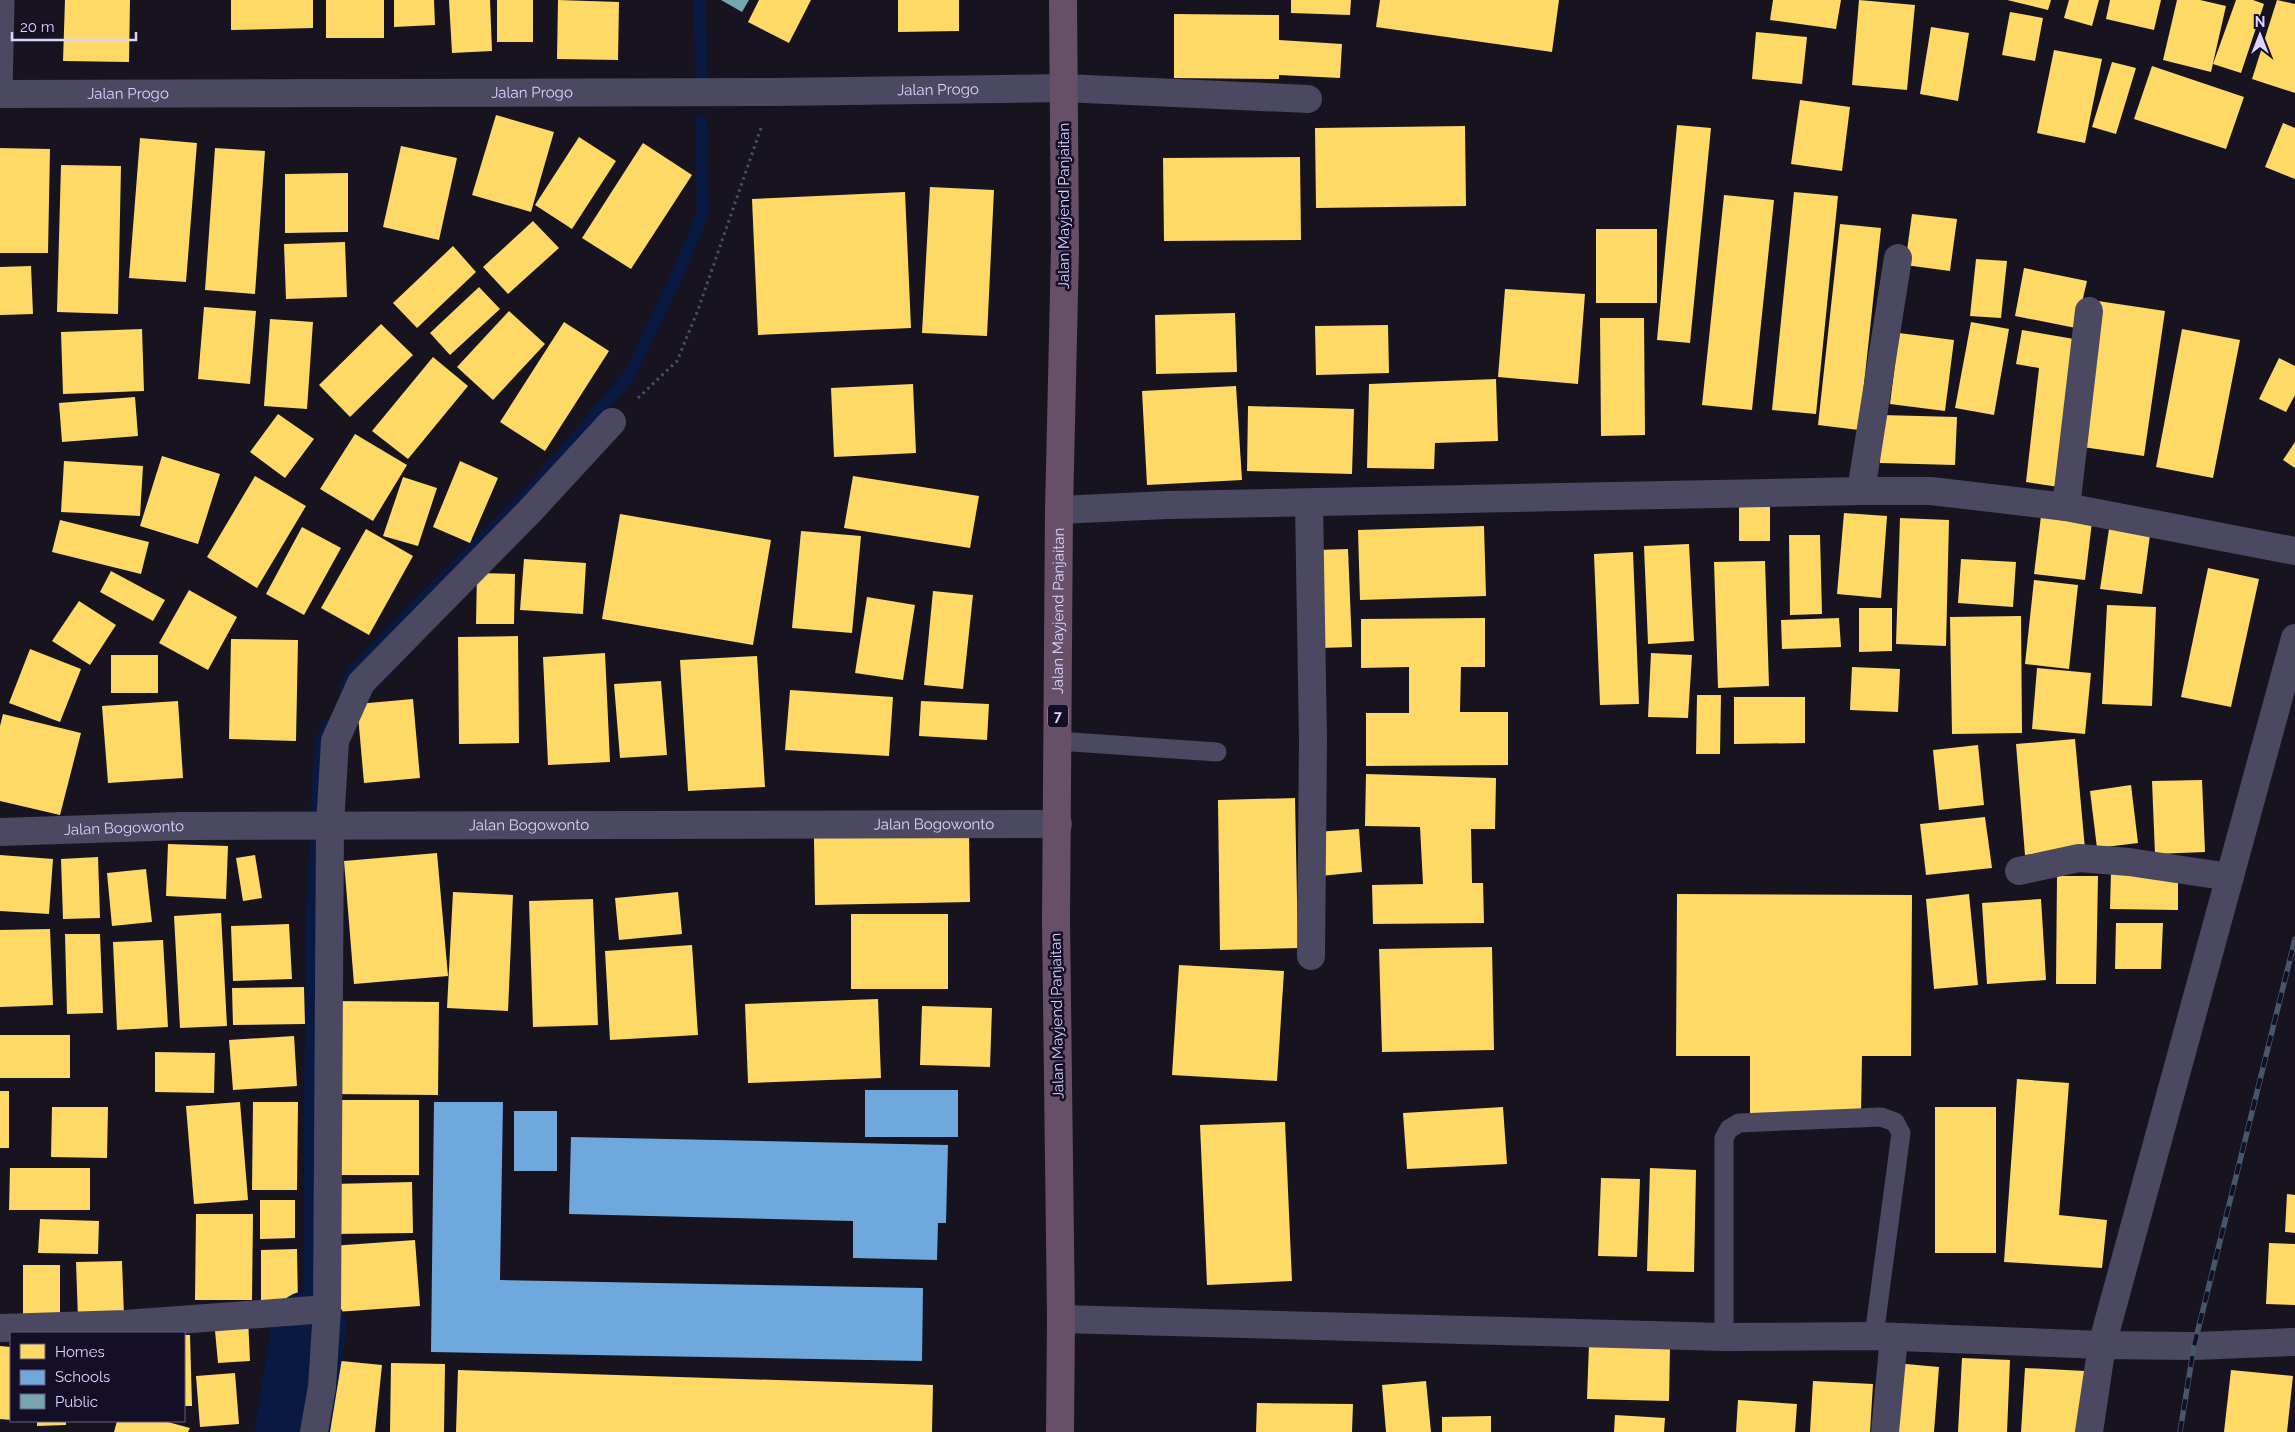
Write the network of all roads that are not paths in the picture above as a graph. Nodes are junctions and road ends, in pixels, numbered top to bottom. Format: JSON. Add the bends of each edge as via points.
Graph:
{"nodes":[{"id":1,"x":5,"y":0,"type":"edge"},
{"id":2,"x":1063,"y":0,"type":"edge"},
{"id":3,"x":1064,"y":88,"type":"junction"},
{"id":4,"x":2,"y":94,"type":"edge"},
{"id":5,"x":1308,"y":99,"type":"dead end"},
{"id":6,"x":1898,"y":258,"type":"dead end"},
{"id":7,"x":2090,"y":311,"type":"dead end"},
{"id":8,"x":612,"y":422,"type":"road end"},
{"id":9,"x":1861,"y":491,"type":"junction"},
{"id":10,"x":1309,"y":503,"type":"junction"},
{"id":11,"x":2066,"y":507,"type":"junction"},
{"id":12,"x":1059,"y":510,"type":"junction"},
{"id":13,"x":2295,"y":551,"type":"edge"},
{"id":14,"x":2295,"y":638,"type":"edge"},
{"id":15,"x":1058,"y":741,"type":"junction"},
{"id":16,"x":1217,"y":752,"type":"dead end"},
{"id":17,"x":1058,"y":824,"type":"junction"},
{"id":18,"x":330,"y":826,"type":"junction"},
{"id":19,"x":0,"y":832,"type":"edge"},
{"id":20,"x":2019,"y":871,"type":"dead end"},
{"id":21,"x":2230,"y":877,"type":"junction"},
{"id":22,"x":1311,"y":956,"type":"dead end"},
{"id":23,"x":327,"y":1309,"type":"junction"},
{"id":24,"x":1061,"y":1320,"type":"junction"},
{"id":25,"x":0,"y":1328,"type":"edge"},
{"id":26,"x":1884,"y":1336,"type":"junction"},
{"id":27,"x":1724,"y":1337,"type":"junction"},
{"id":28,"x":2295,"y":1342,"type":"edge"},
{"id":29,"x":2102,"y":1345,"type":"junction"},
{"id":30,"x":314,"y":1432,"type":"edge"},
{"id":31,"x":1060,"y":1432,"type":"edge"},
{"id":32,"x":1885,"y":1432,"type":"edge"},
{"id":33,"x":2089,"y":1432,"type":"edge"}],
"edges":[{"from":1,"to":4,"type":"lane"},
{"from":2,"to":3,"type":"highway","name":"Jalan Mayjend Panjaitan","number":"7"},
{"from":3,"to":4,"type":"street","name":"Jalan Progo"},
{"from":3,"to":5,"type":"street","name":"Jalan Progo"},
{"from":3,"to":12,"type":"highway","name":"Jalan Mayjend Panjaitan","number":"7","via":[[1065,250]]},
{"from":6,"to":9,"type":"street"},
{"from":7,"to":11,"type":"street"},
{"from":8,"to":18,"type":"street","via":[[530,511],[361,683],[335,741]]},
{"from":9,"to":10,"type":"street"},
{"from":9,"to":11,"type":"street","via":[[1931,491]]},
{"from":10,"to":12,"type":"street"},
{"from":10,"to":22,"type":"street","via":[[1314,740]]},
{"from":11,"to":13,"type":"street"},
{"from":12,"to":15,"type":"highway","name":"Jalan Mayjend Panjaitan","number":"7"},
{"from":14,"to":21,"type":"street"},
{"from":15,"to":16,"type":"lane"},
{"from":15,"to":17,"type":"highway","name":"Jalan Mayjend Panjaitan","number":"7"},
{"from":17,"to":18,"type":"street","name":"Jalan Bogowonto"},
{"from":17,"to":24,"type":"highway","name":"Jalan Mayjend Panjaitan","number":"7","via":[[1056,920]]},
{"from":18,"to":19,"type":"street","name":"Jalan Bogowonto","via":[[182,826]]},
{"from":18,"to":23,"type":"street"},
{"from":20,"to":21,"type":"street","via":[[2079,858]]},
{"from":21,"to":29,"type":"street"},
{"from":23,"to":25,"type":"street","via":[[125,1324]]},
{"from":23,"to":30,"type":"street","via":[[322,1387]]},
{"from":24,"to":27,"type":"street"},
{"from":24,"to":31,"type":"highway","name":"Jalan Mayjend Panjaitan","number":"7"},
{"from":26,"to":27,"type":"street"},
{"from":26,"to":27,"type":"lane","via":[[1901,1133],[1895,1122],[1881,1117],[1739,1123],[1728,1129],[1724,1138]]},
{"from":26,"to":29,"type":"street"},
{"from":26,"to":32,"type":"street"},
{"from":28,"to":29,"type":"street"},
{"from":29,"to":33,"type":"street"}]}
